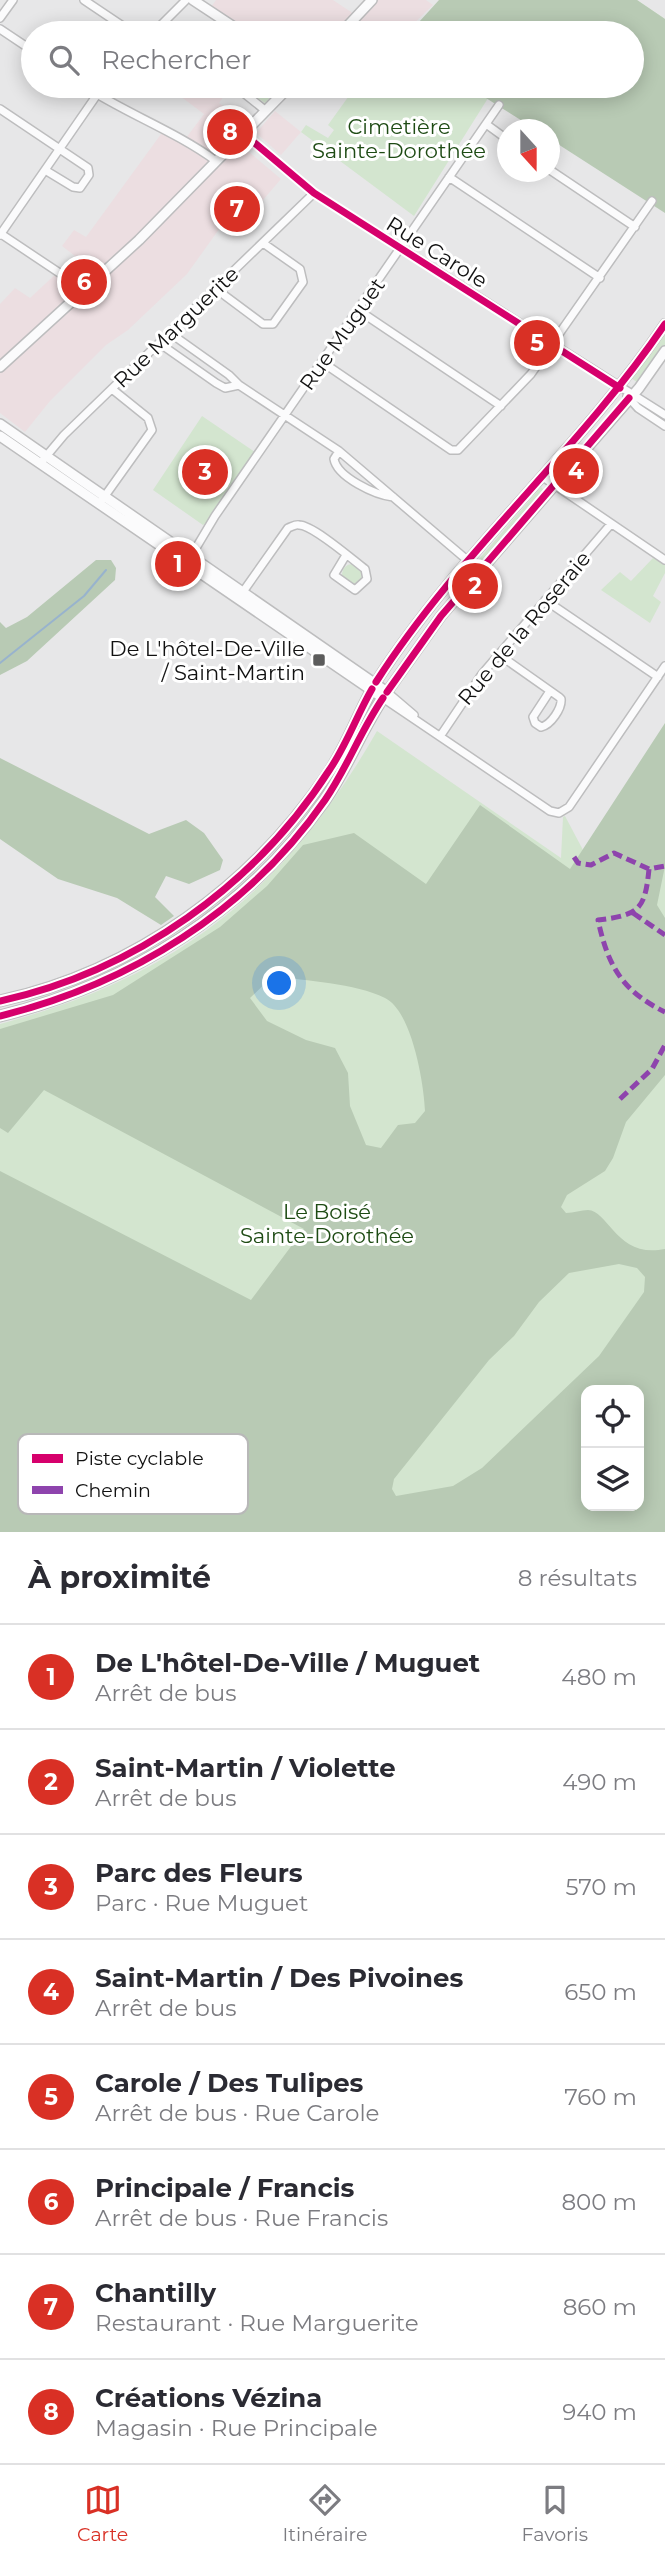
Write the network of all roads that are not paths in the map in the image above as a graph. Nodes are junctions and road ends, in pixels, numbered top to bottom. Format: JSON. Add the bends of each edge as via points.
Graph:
{"nodes":[{"id":1,"x":13,"y":0,"type":"edge"},
{"id":2,"x":84,"y":0,"type":"edge"},
{"id":3,"x":186,"y":0,"type":"edge"},
{"id":4,"x":193,"y":0,"type":"edge"},
{"id":5,"x":372,"y":0,"type":"edge"},
{"id":6,"x":0,"y":18,"type":"edge"},
{"id":7,"x":115,"y":21,"type":"edge"},
{"id":8,"x":165,"y":21,"type":"edge"},
{"id":9,"x":225,"y":21,"type":"edge"},
{"id":10,"x":352,"y":21,"type":"edge"},
{"id":11,"x":0,"y":29,"type":"edge"},
{"id":12,"x":21,"y":43,"type":"edge"},
{"id":13,"x":93,"y":98,"type":"edge"},
{"id":14,"x":104,"y":98,"type":"edge"},
{"id":15,"x":250,"y":98,"type":"edge"},
{"id":16,"x":278,"y":98,"type":"edge"},
{"id":17,"x":499,"y":105,"type":"dead end"},
{"id":18,"x":0,"y":111,"type":"edge"},
{"id":19,"x":266,"y":111,"type":"junction"},
{"id":20,"x":486,"y":124,"type":"junction"},
{"id":21,"x":497,"y":132,"type":"edge"},
{"id":22,"x":244,"y":134,"type":"junction"},
{"id":23,"x":59,"y":149,"type":"junction"},
{"id":24,"x":216,"y":161,"type":"junction"},
{"id":25,"x":45,"y":170,"type":"junction"},
{"id":26,"x":449,"y":177,"type":"junction"},
{"id":27,"x":560,"y":177,"type":"edge"},
{"id":28,"x":314,"y":193,"type":"junction"},
{"id":29,"x":652,"y":201,"type":"dead end"},
{"id":30,"x":635,"y":228,"type":"junction"},
{"id":31,"x":0,"y":235,"type":"edge"},
{"id":32,"x":263,"y":243,"type":"junction"},
{"id":33,"x":401,"y":250,"type":"junction"},
{"id":34,"x":600,"y":278,"type":"junction"},
{"id":35,"x":216,"y":289,"type":"junction"},
{"id":36,"x":85,"y":290,"type":"junction"},
{"id":37,"x":358,"y":310,"type":"junction"},
{"id":38,"x":665,"y":324,"type":"edge"},
{"id":39,"x":170,"y":333,"type":"junction"},
{"id":40,"x":159,"y":343,"type":"junction"},
{"id":41,"x":551,"y":344,"type":"junction"},
{"id":42,"x":665,"y":351,"type":"edge"},
{"id":43,"x":322,"y":362,"type":"junction"},
{"id":44,"x":0,"y":367,"type":"edge"},
{"id":45,"x":239,"y":385,"type":"junction"},
{"id":46,"x":620,"y":388,"type":"junction"},
{"id":47,"x":112,"y":389,"type":"junction"},
{"id":48,"x":631,"y":397,"type":"junction"},
{"id":49,"x":500,"y":406,"type":"junction"},
{"id":50,"x":285,"y":415,"type":"junction"},
{"id":51,"x":665,"y":415,"type":"edge"},
{"id":52,"x":0,"y":424,"type":"edge"},
{"id":53,"x":665,"y":426,"type":"edge"},
{"id":54,"x":0,"y":436,"type":"edge"},
{"id":55,"x":339,"y":451,"type":"junction"},
{"id":56,"x":43,"y":459,"type":"junction"},
{"id":57,"x":543,"y":477,"type":"junction"},
{"id":58,"x":555,"y":486,"type":"junction"},
{"id":59,"x":394,"y":498,"type":"junction"},
{"id":60,"x":102,"y":500,"type":"junction"},
{"id":61,"x":611,"y":524,"type":"junction"},
{"id":62,"x":346,"y":555,"type":"junction"},
{"id":63,"x":189,"y":559,"type":"junction"},
{"id":64,"x":665,"y":560,"type":"edge"},
{"id":65,"x":469,"y":562,"type":"junction"},
{"id":66,"x":480,"y":571,"type":"junction"},
{"id":67,"x":241,"y":595,"type":"junction"},
{"id":68,"x":545,"y":600,"type":"junction"},
{"id":69,"x":498,"y":654,"type":"junction"},
{"id":70,"x":665,"y":666,"type":"edge"},
{"id":71,"x":658,"y":677,"type":"junction"},
{"id":72,"x":374,"y":686,"type":"junction"},
{"id":73,"x":550,"y":691,"type":"junction"},
{"id":74,"x":385,"y":695,"type":"junction"},
{"id":75,"x":441,"y":735,"type":"junction"},
{"id":76,"x":0,"y":1001,"type":"edge"},
{"id":77,"x":0,"y":1016,"type":"edge"}],
"edges":[{"from":1,"to":6,"type":"street"},
{"from":2,"to":7,"type":"street"},
{"from":3,"to":8,"type":"street"},
{"from":4,"to":9,"type":"street"},
{"from":5,"to":10,"type":"street"},
{"from":11,"to":12,"type":"street"},
{"from":13,"to":23,"type":"street"},
{"from":14,"to":24,"type":"street","via":[[186,139]]},
{"from":15,"to":19,"type":"street"},
{"from":16,"to":19,"type":"street"},
{"from":17,"to":20,"type":"street","name":"Rue Muguet"},
{"from":18,"to":23,"type":"street"},
{"from":19,"to":22,"type":"street"},
{"from":20,"to":21,"type":"street"},
{"from":20,"to":26,"type":"street","name":"Rue Muguet"},
{"from":22,"to":24,"type":"street"},
{"from":22,"to":28,"type":"street","name":"Rue Carole"},
{"from":23,"to":25,"type":"street"},
{"from":23,"to":25,"type":"street","via":[[88,168],[83,185],[73,187]]},
{"from":24,"to":36,"type":"street"},
{"from":25,"to":31,"type":"street"},
{"from":26,"to":33,"type":"street","name":"Rue Muguet"},
{"from":26,"to":34,"type":"street"},
{"from":27,"to":30,"type":"street"},
{"from":28,"to":32,"type":"street","name":"Rue Marguerite"},
{"from":28,"to":33,"type":"street","name":"Rue Carole"},
{"from":29,"to":30,"type":"street"},
{"from":30,"to":34,"type":"street"},
{"from":31,"to":36,"type":"street"},
{"from":32,"to":35,"type":"street","name":"Rue Marguerite"},
{"from":32,"to":35,"type":"street","via":[[304,275],[273,324],[263,324]]},
{"from":33,"to":37,"type":"street","name":"Rue Muguet"},
{"from":33,"to":41,"type":"street","name":"Rue Carole"},
{"from":34,"to":41,"type":"street"},
{"from":35,"to":39,"type":"street","name":"Rue Marguerite"},
{"from":36,"to":44,"type":"street"},
{"from":37,"to":43,"type":"street","name":"Rue Muguet"},
{"from":37,"to":49,"type":"street"},
{"from":38,"to":46,"type":"street"},
{"from":39,"to":40,"type":"street","name":"Rue Marguerite"},
{"from":39,"to":45,"type":"street"},
{"from":40,"to":45,"type":"street","via":[[225,388]]},
{"from":40,"to":47,"type":"street","name":"Rue Marguerite"},
{"from":41,"to":46,"type":"street","name":"Rue Carole"},
{"from":41,"to":49,"type":"street","via":[[531,374]]},
{"from":42,"to":48,"type":"street"},
{"from":43,"to":49,"type":"street","via":[[451,450],[458,450]]},
{"from":43,"to":50,"type":"street","name":"Rue Muguet"},
{"from":45,"to":50,"type":"street"},
{"from":46,"to":48,"type":"street","name":"Rue Carole"},
{"from":46,"to":57,"type":"street"},
{"from":47,"to":56,"type":"street","name":"Rue Marguerite"},
{"from":47,"to":60,"type":"street","via":[[148,418],[152,430]]},
{"from":48,"to":51,"type":"street"},
{"from":48,"to":53,"type":"street"},
{"from":48,"to":58,"type":"street"},
{"from":50,"to":55,"type":"street"},
{"from":50,"to":63,"type":"street","name":"Rue Muguet"},
{"from":52,"to":56,"type":"street"},
{"from":54,"to":56,"type":"street"},
{"from":55,"to":59,"type":"street"},
{"from":55,"to":59,"type":"street","via":[[336,466],[369,491]]},
{"from":56,"to":60,"type":"street"},
{"from":57,"to":58,"type":"street"},
{"from":57,"to":65,"type":"street"},
{"from":58,"to":61,"type":"street"},
{"from":58,"to":66,"type":"street"},
{"from":59,"to":65,"type":"street"},
{"from":60,"to":63,"type":"street"},
{"from":61,"to":64,"type":"street"},
{"from":61,"to":68,"type":"street","name":"Rue de la Roseraie"},
{"from":62,"to":62,"type":"street","via":[[334,575],[349,587],[360,588],[367,574]]},
{"from":62,"to":67,"type":"street","via":[[307,527],[295,525],[288,528]]},
{"from":63,"to":67,"type":"street"},
{"from":65,"to":66,"type":"street"},
{"from":65,"to":72,"type":"street","via":[[415,625]]},
{"from":66,"to":74,"type":"street","via":[[423,639]]},
{"from":67,"to":72,"type":"street"},
{"from":68,"to":69,"type":"street","name":"Rue de la Roseraie"},
{"from":68,"to":71,"type":"street"},
{"from":69,"to":73,"type":"street"},
{"from":69,"to":75,"type":"street","name":"Rue de la Roseraie"},
{"from":70,"to":71,"type":"street"},
{"from":71,"to":75,"type":"street","via":[[561,813],[550,811]]},
{"from":72,"to":74,"type":"street"},
{"from":72,"to":76,"type":"main road","via":[[319,785],[277,838],[226,888],[132,952],[64,983]]},
{"from":73,"to":73,"type":"street","via":[[533,717],[541,727],[562,703]]},
{"from":74,"to":75,"type":"street"},
{"from":74,"to":77,"type":"main road","via":[[322,804],[283,852],[227,905],[179,940],[119,974],[57,1000]]}]}
